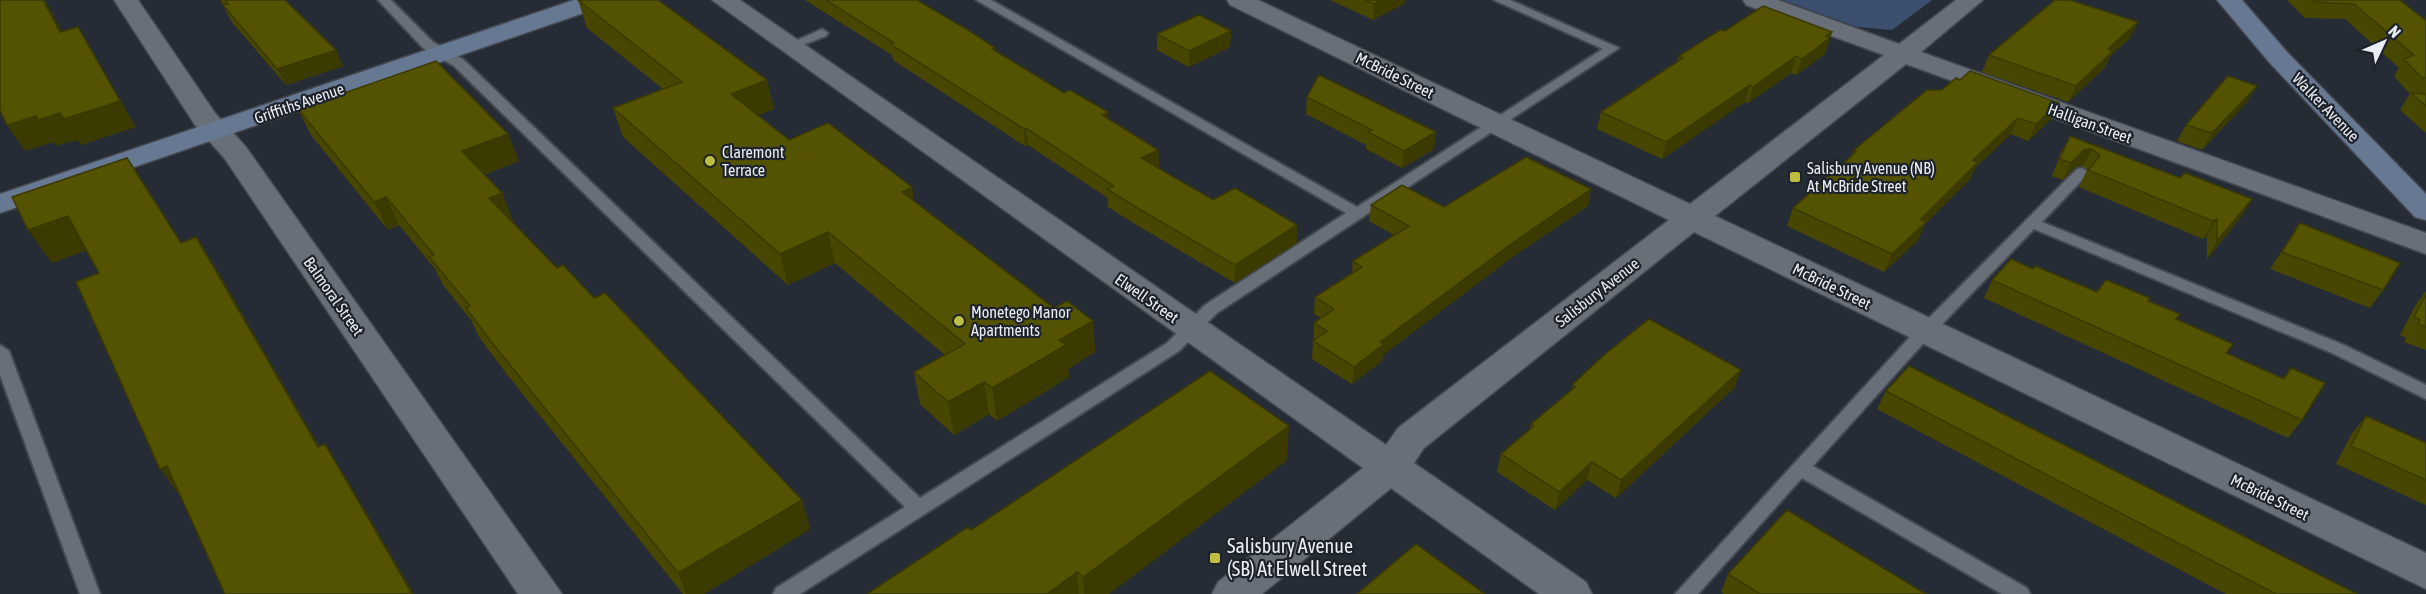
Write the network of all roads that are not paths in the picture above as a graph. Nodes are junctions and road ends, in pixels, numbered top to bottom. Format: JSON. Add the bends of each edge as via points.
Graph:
{"nodes":[{"id":1,"x":126,"y":0,"type":"edge"},
{"id":2,"x":384,"y":0,"type":"edge"},
{"id":3,"x":598,"y":0,"type":"edge"},
{"id":4,"x":724,"y":0,"type":"edge"},
{"id":5,"x":982,"y":0,"type":"edge"},
{"id":6,"x":1239,"y":0,"type":"edge"},
{"id":7,"x":1500,"y":0,"type":"edge"},
{"id":8,"x":1755,"y":0,"type":"edge"},
{"id":9,"x":1971,"y":0,"type":"edge"},
{"id":10,"x":2229,"y":0,"type":"edge"},
{"id":11,"x":822,"y":33,"type":"dead end"},
{"id":12,"x":790,"y":46,"type":"junction"},
{"id":13,"x":443,"y":53,"type":"junction"},
{"id":14,"x":1902,"y":54,"type":"junction"},
{"id":15,"x":1496,"y":123,"type":"junction"},
{"id":16,"x":215,"y":132,"type":"junction"},
{"id":17,"x":2082,"y":172,"type":"dead end"},
{"id":18,"x":0,"y":204,"type":"edge"},
{"id":19,"x":2426,"y":211,"type":"edge"},
{"id":20,"x":1357,"y":213,"type":"junction"},
{"id":21,"x":1692,"y":217,"type":"junction"},
{"id":22,"x":2032,"y":223,"type":"junction"},
{"id":23,"x":2426,"y":244,"type":"edge"},
{"id":24,"x":1191,"y":329,"type":"junction"},
{"id":25,"x":1927,"y":331,"type":"junction"},
{"id":26,"x":0,"y":351,"type":"edge"},
{"id":27,"x":2426,"y":393,"type":"edge"},
{"id":28,"x":1391,"y":467,"type":"junction"},
{"id":29,"x":1802,"y":469,"type":"junction"},
{"id":30,"x":917,"y":507,"type":"junction"},
{"id":31,"x":2426,"y":572,"type":"edge"},
{"id":32,"x":90,"y":594,"type":"edge"},
{"id":33,"x":540,"y":594,"type":"edge"},
{"id":34,"x":783,"y":594,"type":"edge"},
{"id":35,"x":1233,"y":594,"type":"edge"},
{"id":36,"x":1571,"y":594,"type":"edge"},
{"id":37,"x":1685,"y":594,"type":"edge"},
{"id":38,"x":2020,"y":594,"type":"edge"}],
"edges":[{"from":1,"to":16,"type":"street","name":"Balmoral Street"},
{"from":2,"to":13,"type":"lane","via":[[428,45]]},
{"from":3,"to":13,"type":"street","name":"Griffiths Avenue"},
{"from":4,"to":12,"type":"street","name":"Elwell Street"},
{"from":5,"to":20,"type":"lane"},
{"from":6,"to":15,"type":"street","name":"McBride Street"},
{"from":7,"to":15,"type":"lane","via":[[1613,48]]},
{"from":8,"to":14,"type":"street","name":"Halligan Street"},
{"from":9,"to":14,"type":"street","name":"Salisbury Avenue"},
{"from":10,"to":19,"type":"street","name":"Walker Avenue","via":[[2278,57]]},
{"from":11,"to":12,"type":"lane"},
{"from":12,"to":24,"type":"street","name":"Elwell Street"},
{"from":13,"to":16,"type":"street","name":"Griffiths Avenue"},
{"from":13,"to":30,"type":"lane","via":[[484,87]]},
{"from":14,"to":21,"type":"street","name":"Salisbury Avenue"},
{"from":14,"to":23,"type":"street","name":"Halligan Street"},
{"from":15,"to":20,"type":"lane"},
{"from":15,"to":21,"type":"street","name":"McBride Street"},
{"from":16,"to":18,"type":"street","name":"Griffiths Avenue"},
{"from":16,"to":33,"type":"street","name":"Balmoral Street","via":[[236,153]]},
{"from":17,"to":22,"type":"lane"},
{"from":20,"to":24,"type":"lane","via":[[1211,309]]},
{"from":21,"to":25,"type":"street","name":"McBride Street"},
{"from":21,"to":28,"type":"street","name":"Salisbury Avenue","via":[[1412,438]]},
{"from":22,"to":25,"type":"lane"},
{"from":22,"to":27,"type":"lane","via":[[2338,349]]},
{"from":24,"to":28,"type":"street","name":"Elwell Street"},
{"from":24,"to":30,"type":"lane","via":[[1173,348]]},
{"from":25,"to":29,"type":"lane"},
{"from":25,"to":31,"type":"street","name":"McBride Street"},
{"from":26,"to":32,"type":"lane"},
{"from":28,"to":35,"type":"street","name":"Salisbury Avenue"},
{"from":28,"to":36,"type":"street","name":"Elwell Street"},
{"from":29,"to":37,"type":"lane"},
{"from":29,"to":38,"type":"lane"},
{"from":30,"to":34,"type":"lane"}]}
